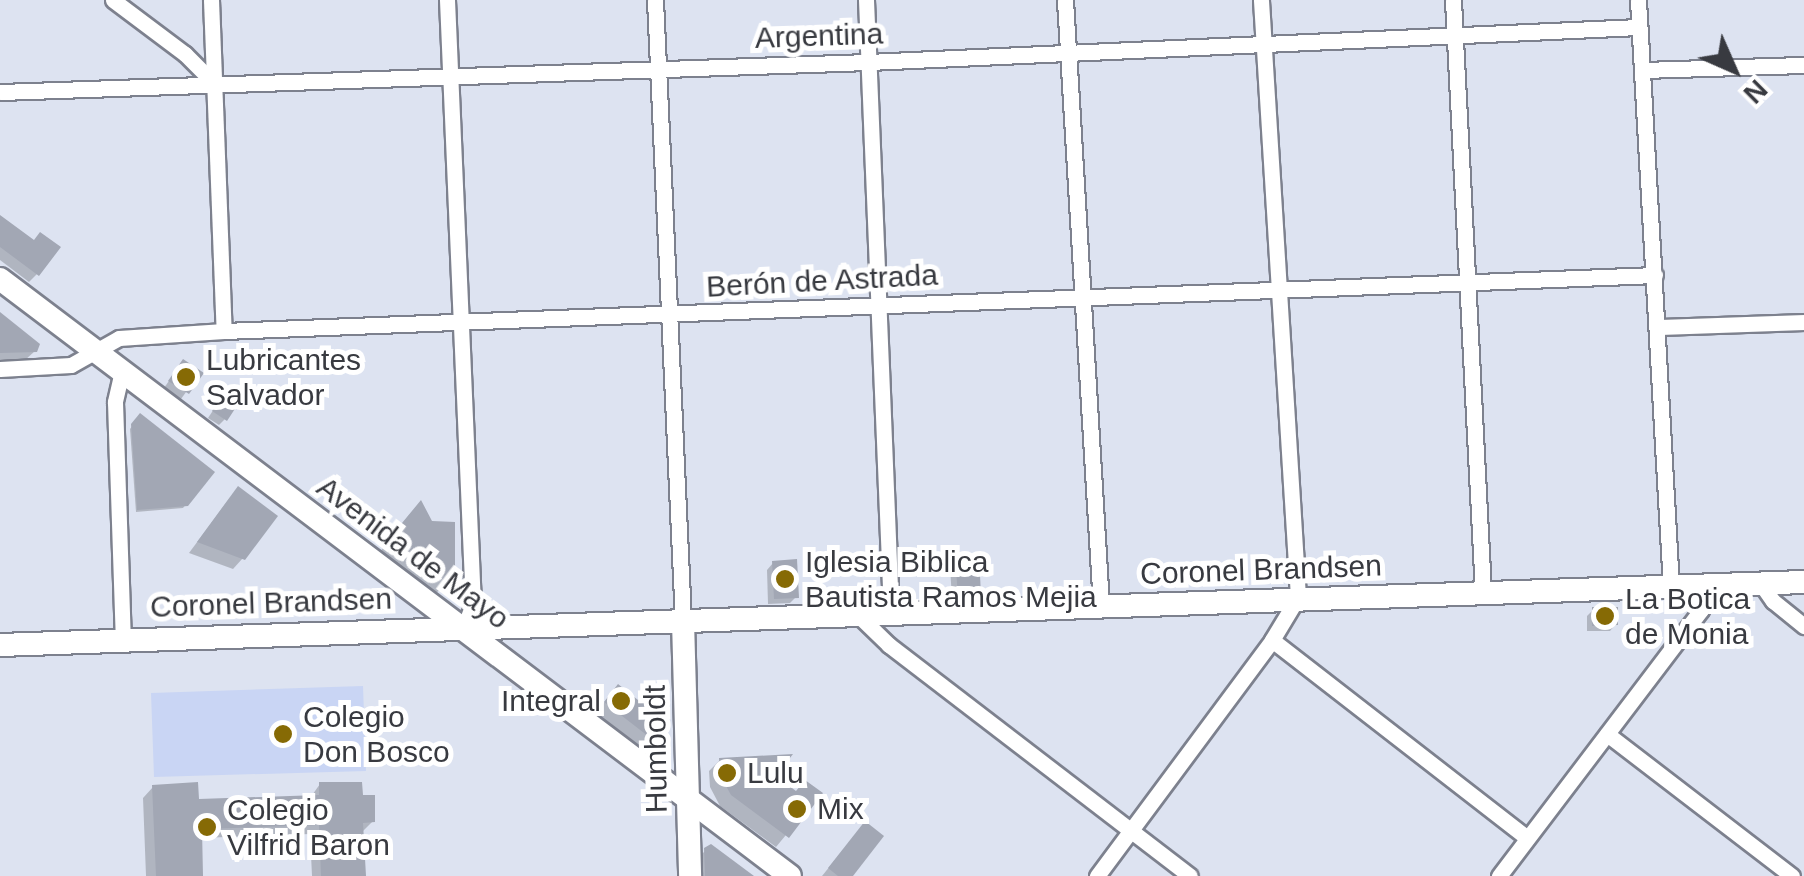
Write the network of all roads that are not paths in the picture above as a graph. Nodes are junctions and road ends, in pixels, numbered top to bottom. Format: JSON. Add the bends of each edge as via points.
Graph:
{"nodes":[{"id":1,"x":113,"y":0,"type":"edge"},
{"id":2,"x":211,"y":0,"type":"edge"},
{"id":3,"x":447,"y":0,"type":"edge"},
{"id":4,"x":656,"y":0,"type":"edge"},
{"id":5,"x":866,"y":0,"type":"edge"},
{"id":6,"x":1064,"y":0,"type":"edge"},
{"id":7,"x":1260,"y":0,"type":"edge"},
{"id":8,"x":1453,"y":0,"type":"edge"},
{"id":9,"x":1638,"y":0,"type":"edge"},
{"id":10,"x":1639,"y":26,"type":"junction"},
{"id":11,"x":1456,"y":34,"type":"junction"},
{"id":12,"x":1263,"y":42,"type":"junction"},
{"id":13,"x":1067,"y":50,"type":"junction"},
{"id":14,"x":868,"y":62,"type":"junction"},
{"id":15,"x":1804,"y":65,"type":"edge"},
{"id":16,"x":658,"y":70,"type":"junction"},
{"id":17,"x":1643,"y":70,"type":"junction"},
{"id":18,"x":451,"y":76,"type":"junction"},
{"id":19,"x":215,"y":84,"type":"junction"},
{"id":20,"x":0,"y":92,"type":"edge"},
{"id":21,"x":1655,"y":275,"type":"junction"},
{"id":22,"x":0,"y":279,"type":"edge"},
{"id":23,"x":1470,"y":281,"type":"junction"},
{"id":24,"x":1279,"y":288,"type":"junction"},
{"id":25,"x":1084,"y":296,"type":"junction"},
{"id":26,"x":880,"y":306,"type":"junction"},
{"id":27,"x":669,"y":315,"type":"junction"},
{"id":28,"x":1804,"y":322,"type":"edge"},
{"id":29,"x":462,"y":323,"type":"junction"},
{"id":30,"x":1660,"y":327,"type":"junction"},
{"id":31,"x":224,"y":331,"type":"junction"},
{"id":32,"x":96,"y":351,"type":"junction"},
{"id":33,"x":0,"y":369,"type":"edge"},
{"id":34,"x":122,"y":371,"type":"junction"},
{"id":35,"x":1804,"y":582,"type":"edge"},
{"id":36,"x":1713,"y":584,"type":"junction"},
{"id":37,"x":1761,"y":584,"type":"junction"},
{"id":38,"x":1672,"y":588,"type":"junction"},
{"id":39,"x":1484,"y":592,"type":"junction"},
{"id":40,"x":1298,"y":597,"type":"junction"},
{"id":41,"x":1101,"y":606,"type":"junction"},
{"id":42,"x":891,"y":613,"type":"junction"},
{"id":43,"x":857,"y":614,"type":"junction"},
{"id":44,"x":683,"y":621,"type":"junction"},
{"id":45,"x":1804,"y":626,"type":"edge"},
{"id":46,"x":464,"y":628,"type":"junction"},
{"id":47,"x":123,"y":638,"type":"junction"},
{"id":48,"x":1272,"y":640,"type":"junction"},
{"id":49,"x":0,"y":646,"type":"edge"},
{"id":50,"x":1607,"y":734,"type":"junction"},
{"id":51,"x":686,"y":800,"type":"junction"},
{"id":52,"x":1131,"y":831,"type":"junction"},
{"id":53,"x":1527,"y":838,"type":"junction"},
{"id":54,"x":690,"y":876,"type":"edge"},
{"id":55,"x":790,"y":876,"type":"edge"},
{"id":56,"x":1096,"y":876,"type":"edge"},
{"id":57,"x":1190,"y":876,"type":"edge"},
{"id":58,"x":1499,"y":876,"type":"edge"},
{"id":59,"x":1792,"y":876,"type":"edge"}],
"edges":[{"from":1,"to":19,"type":"street"},
{"from":2,"to":19,"type":"street"},
{"from":3,"to":18,"type":"street"},
{"from":4,"to":16,"type":"street"},
{"from":5,"to":14,"type":"street"},
{"from":6,"to":13,"type":"street"},
{"from":7,"to":12,"type":"street"},
{"from":8,"to":11,"type":"street"},
{"from":9,"to":10,"type":"street"},
{"from":10,"to":11,"type":"street","name":"Argentina"},
{"from":10,"to":17,"type":"street"},
{"from":11,"to":12,"type":"street","name":"Argentina"},
{"from":11,"to":23,"type":"street"},
{"from":12,"to":13,"type":"street","name":"Argentina"},
{"from":12,"to":24,"type":"street"},
{"from":13,"to":14,"type":"street","name":"Argentina"},
{"from":13,"to":25,"type":"street"},
{"from":14,"to":16,"type":"street","name":"Argentina"},
{"from":14,"to":26,"type":"street"},
{"from":15,"to":17,"type":"street"},
{"from":16,"to":18,"type":"street","name":"Argentina"},
{"from":16,"to":27,"type":"street"},
{"from":17,"to":21,"type":"street"},
{"from":18,"to":19,"type":"street","name":"Argentina"},
{"from":18,"to":29,"type":"street"},
{"from":19,"to":20,"type":"street","name":"Argentina"},
{"from":19,"to":31,"type":"street"},
{"from":21,"to":23,"type":"street","name":"Berón de Astrada"},
{"from":21,"to":30,"type":"street"},
{"from":22,"to":32,"type":"street","name":"Avenida de Mayo"},
{"from":23,"to":24,"type":"street","name":"Berón de Astrada"},
{"from":23,"to":39,"type":"street"},
{"from":24,"to":25,"type":"street","name":"Berón de Astrada"},
{"from":24,"to":40,"type":"street"},
{"from":25,"to":26,"type":"street","name":"Berón de Astrada"},
{"from":25,"to":41,"type":"street"},
{"from":26,"to":27,"type":"street","name":"Berón de Astrada"},
{"from":26,"to":42,"type":"street"},
{"from":27,"to":29,"type":"street","name":"Berón de Astrada"},
{"from":27,"to":44,"type":"street"},
{"from":28,"to":30,"type":"street"},
{"from":29,"to":31,"type":"street","name":"Berón de Astrada"},
{"from":29,"to":46,"type":"street","via":[[473,604]]},
{"from":30,"to":38,"type":"street"},
{"from":31,"to":32,"type":"street","name":"Berón de Astrada","via":[[119,338]]},
{"from":32,"to":33,"type":"street","name":"Berón de Astrada","via":[[71,365]]},
{"from":32,"to":34,"type":"street","name":"Avenida de Mayo"},
{"from":34,"to":46,"type":"street","name":"Avenida de Mayo"},
{"from":34,"to":47,"type":"street","via":[[115,402]]},
{"from":35,"to":37,"type":"street","name":"Coronel Brandsen"},
{"from":36,"to":37,"type":"street","name":"Coronel Brandsen"},
{"from":36,"to":38,"type":"street","name":"Coronel Brandsen"},
{"from":36,"to":50,"type":"street","via":[[1701,610]]},
{"from":37,"to":45,"type":"street"},
{"from":38,"to":39,"type":"street","name":"Coronel Brandsen"},
{"from":39,"to":40,"type":"street","name":"Coronel Brandsen"},
{"from":40,"to":41,"type":"street","name":"Coronel Brandsen"},
{"from":40,"to":48,"type":"street"},
{"from":41,"to":42,"type":"street","name":"Coronel Brandsen"},
{"from":42,"to":43,"type":"street","name":"Coronel Brandsen"},
{"from":43,"to":44,"type":"street","name":"Coronel Brandsen"},
{"from":43,"to":52,"type":"street"},
{"from":44,"to":46,"type":"street","name":"Coronel Brandsen"},
{"from":44,"to":51,"type":"street","name":"Humboldt"},
{"from":46,"to":47,"type":"street","name":"Coronel Brandsen"},
{"from":46,"to":51,"type":"street","name":"Avenida de Mayo"},
{"from":47,"to":49,"type":"street","name":"Coronel Brandsen"},
{"from":48,"to":52,"type":"street"},
{"from":48,"to":53,"type":"street"},
{"from":50,"to":53,"type":"street"},
{"from":50,"to":59,"type":"street"},
{"from":51,"to":54,"type":"street","name":"Humboldt"},
{"from":51,"to":55,"type":"street","name":"Avenida de Mayo"},
{"from":52,"to":56,"type":"street"},
{"from":52,"to":57,"type":"street"},
{"from":53,"to":58,"type":"street"}]}
